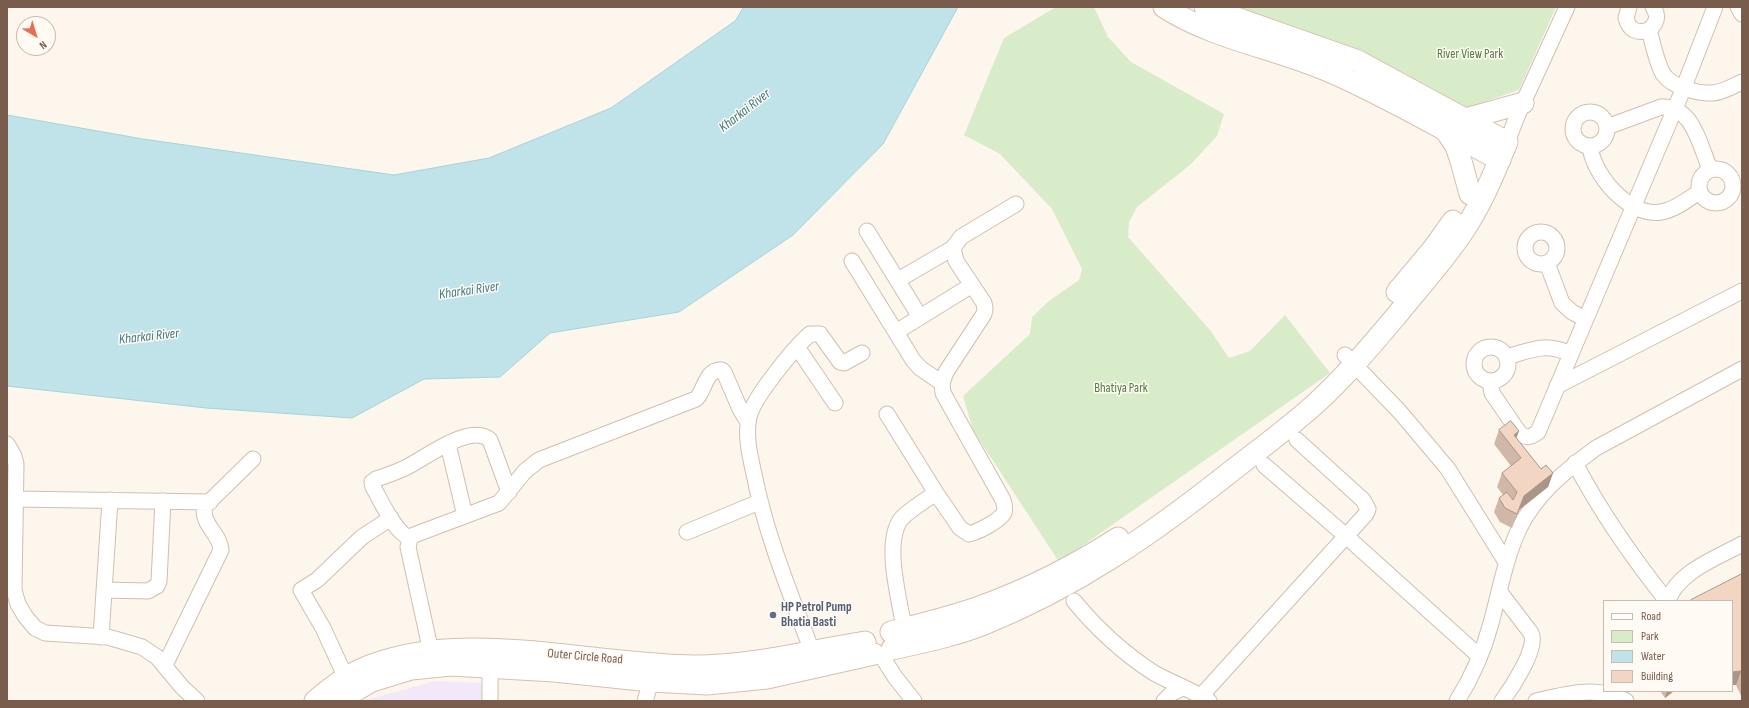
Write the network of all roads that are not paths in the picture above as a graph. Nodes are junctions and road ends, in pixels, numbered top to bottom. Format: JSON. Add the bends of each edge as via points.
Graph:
{"nodes":[{"id":1,"x":1164,"y":7,"type":"edge"},
{"id":2,"x":1205,"y":7,"type":"edge"},
{"id":3,"x":1567,"y":7,"type":"edge"},
{"id":4,"x":1629,"y":7,"type":"edge"},
{"id":5,"x":1653,"y":7,"type":"edge"},
{"id":6,"x":1715,"y":7,"type":"edge"},
{"id":7,"x":1738,"y":7,"type":"edge"},
{"id":8,"x":1742,"y":14,"type":"edge"},
{"id":9,"x":1649,"y":30,"type":"junction"},
{"id":10,"x":1742,"y":82,"type":"edge"},
{"id":11,"x":1684,"y":87,"type":"junction"},
{"id":12,"x":1521,"y":108,"type":"junction"},
{"id":13,"x":1675,"y":108,"type":"junction"},
{"id":14,"x":1465,"y":119,"type":"junction"},
{"id":15,"x":1607,"y":127,"type":"junction"},
{"id":16,"x":1446,"y":131,"type":"junction"},
{"id":17,"x":1590,"y":147,"type":"junction"},
{"id":18,"x":1498,"y":148,"type":"junction"},
{"id":19,"x":1710,"y":169,"type":"junction"},
{"id":20,"x":1699,"y":192,"type":"junction"},
{"id":21,"x":1470,"y":194,"type":"junction"},
{"id":22,"x":1016,"y":204,"type":"dead end"},
{"id":23,"x":1632,"y":206,"type":"junction"},
{"id":24,"x":867,"y":231,"type":"dead end"},
{"id":25,"x":953,"y":248,"type":"junction"},
{"id":26,"x":852,"y":261,"type":"dead end"},
{"id":27,"x":1548,"y":263,"type":"dead end"},
{"id":28,"x":898,"y":280,"type":"junction"},
{"id":29,"x":972,"y":285,"type":"junction"},
{"id":30,"x":1742,"y":291,"type":"edge"},
{"id":31,"x":920,"y":317,"type":"junction"},
{"id":32,"x":1585,"y":319,"type":"junction"},
{"id":33,"x":896,"y":332,"type":"junction"},
{"id":34,"x":797,"y":347,"type":"junction"},
{"id":35,"x":862,"y":353,"type":"dead end"},
{"id":36,"x":1571,"y":354,"type":"junction"},
{"id":37,"x":1506,"y":358,"type":"junction"},
{"id":38,"x":1350,"y":360,"type":"junction"},
{"id":39,"x":1742,"y":369,"type":"edge"},
{"id":40,"x":1490,"y":381,"type":"junction"},
{"id":41,"x":942,"y":383,"type":"junction"},
{"id":42,"x":1557,"y":386,"type":"junction"},
{"id":43,"x":835,"y":403,"type":"dead end"},
{"id":44,"x":887,"y":414,"type":"dead end"},
{"id":45,"x":748,"y":422,"type":"junction"},
{"id":46,"x":1297,"y":440,"type":"dead end"},
{"id":47,"x":7,"y":444,"type":"edge"},
{"id":48,"x":448,"y":444,"type":"junction"},
{"id":49,"x":253,"y":459,"type":"dead end"},
{"id":50,"x":1574,"y":463,"type":"junction"},
{"id":51,"x":1264,"y":466,"type":"dead end"},
{"id":52,"x":509,"y":492,"type":"junction"},
{"id":53,"x":936,"y":493,"type":"junction"},
{"id":54,"x":15,"y":499,"type":"junction"},
{"id":55,"x":110,"y":500,"type":"junction"},
{"id":56,"x":164,"y":501,"type":"junction"},
{"id":57,"x":210,"y":502,"type":"junction"},
{"id":58,"x":759,"y":502,"type":"junction"},
{"id":59,"x":465,"y":516,"type":"junction"},
{"id":60,"x":391,"y":518,"type":"junction"},
{"id":61,"x":687,"y":532,"type":"dead end"},
{"id":62,"x":1346,"y":536,"type":"junction"},
{"id":63,"x":410,"y":538,"type":"junction"},
{"id":64,"x":1742,"y":544,"type":"edge"},
{"id":65,"x":1506,"y":562,"type":"junction"},
{"id":66,"x":104,"y":590,"type":"junction"},
{"id":67,"x":1499,"y":592,"type":"junction"},
{"id":68,"x":1667,"y":600,"type":"edge"},
{"id":69,"x":1668,"y":600,"type":"edge"},
{"id":70,"x":1074,"y":601,"type":"dead end"},
{"id":71,"x":101,"y":637,"type":"junction"},
{"id":72,"x":885,"y":643,"type":"junction"},
{"id":73,"x":812,"y":651,"type":"junction"},
{"id":74,"x":430,"y":652,"type":"junction"},
{"id":75,"x":1479,"y":656,"type":"junction"},
{"id":76,"x":490,"y":658,"type":"junction"},
{"id":77,"x":165,"y":665,"type":"junction"},
{"id":78,"x":346,"y":678,"type":"junction"},
{"id":79,"x":651,"y":681,"type":"junction"},
{"id":80,"x":1183,"y":688,"type":"junction"},
{"id":81,"x":1622,"y":696,"type":"edge"},
{"id":82,"x":1205,"y":698,"type":"edge"},
{"id":83,"x":197,"y":701,"type":"edge"},
{"id":84,"x":315,"y":701,"type":"edge"},
{"id":85,"x":337,"y":701,"type":"edge"},
{"id":86,"x":490,"y":701,"type":"edge"},
{"id":87,"x":645,"y":701,"type":"edge"},
{"id":88,"x":914,"y":701,"type":"edge"},
{"id":89,"x":1164,"y":701,"type":"edge"},
{"id":90,"x":1457,"y":701,"type":"edge"},
{"id":91,"x":1502,"y":701,"type":"edge"},
{"id":92,"x":1536,"y":701,"type":"edge"}],
"edges":[{"from":1,"to":16,"type":"main road","via":[[1210,30],[1332,72]]},
{"from":2,"to":14,"type":"main road","via":[[1358,61]]},
{"from":3,"to":12,"type":"street"},
{"from":4,"to":9,"type":"street","via":[[1626,18],[1630,27],[1639,32]]},
{"from":5,"to":9,"type":"street","via":[[1657,18]]},
{"from":6,"to":11,"type":"street"},
{"from":7,"to":8,"type":"street"},
{"from":9,"to":11,"type":"street","via":[[1664,75]]},
{"from":10,"to":11,"type":"street","via":[[1714,93],[1698,92]]},
{"from":11,"to":13,"type":"street"},
{"from":12,"to":14,"type":"main road"},
{"from":12,"to":18,"type":"street"},
{"from":13,"to":15,"type":"street","via":[[1656,108]]},
{"from":13,"to":19,"type":"street","via":[[1692,124]]},
{"from":13,"to":23,"type":"street"},
{"from":14,"to":18,"type":"main road"},
{"from":15,"to":17,"type":"street","via":[[1601,143]]},
{"from":15,"to":17,"type":"street","via":[[1603,117],[1593,112],[1582,113],[1578,117],[1573,126],[1575,138],[1584,146]]},
{"from":16,"to":18,"type":"main road"},
{"from":16,"to":21,"type":"main road","via":[[1462,161]]},
{"from":17,"to":23,"type":"street","via":[[1594,161],[1608,184]]},
{"from":18,"to":21,"type":"main road"},
{"from":18,"to":38,"type":"main road","via":[[1483,197],[1444,259]]},
{"from":19,"to":20,"type":"street","via":[[1701,176]]},
{"from":19,"to":20,"type":"street","via":[[1716,168],[1727,172],[1733,182],[1731,194],[1727,199],[1717,203],[1706,200]]},
{"from":20,"to":23,"type":"street","via":[[1674,208],[1662,212]]},
{"from":21,"to":38,"type":"main road","via":[[1433,249]]},
{"from":22,"to":25,"type":"street","via":[[961,237]]},
{"from":23,"to":32,"type":"street"},
{"from":24,"to":28,"type":"street"},
{"from":25,"to":28,"type":"street"},
{"from":25,"to":29,"type":"street","via":[[956,261]]},
{"from":26,"to":33,"type":"street"},
{"from":27,"to":32,"type":"street","via":[[1562,303]]},
{"from":28,"to":31,"type":"street"},
{"from":29,"to":31,"type":"street"},
{"from":29,"to":41,"type":"street","via":[[984,303],[984,314],[953,361]]},
{"from":30,"to":42,"type":"street"},
{"from":31,"to":33,"type":"street"},
{"from":32,"to":36,"type":"street"},
{"from":33,"to":41,"type":"street","via":[[920,368]]},
{"from":34,"to":35,"type":"street","via":[[814,333],[825,339],[840,362],[844,363]]},
{"from":34,"to":43,"type":"street"},
{"from":34,"to":45,"type":"street","via":[[755,402]]},
{"from":36,"to":37,"type":"street","via":[[1548,347]]},
{"from":36,"to":42,"type":"street"},
{"from":37,"to":40,"type":"street","via":[[1505,374]]},
{"from":37,"to":40,"type":"street","via":[[1498,349],[1493,348],[1478,353],[1474,363],[1477,373]]},
{"from":38,"to":65,"type":"street","via":[[1410,423],[1448,469]]},
{"from":38,"to":72,"type":"main road","via":[[1331,370],[1192,488],[1151,518],[1110,543],[1057,573],[983,606],[948,617]]},
{"from":39,"to":50,"type":"street","via":[[1596,448]]},
{"from":40,"to":42,"type":"street","via":[[1492,393],[1504,413],[1522,436],[1527,437],[1538,432]]},
{"from":41,"to":53,"type":"street","via":[[943,393],[1003,500],[1004,513],[969,534],[960,528]]},
{"from":44,"to":53,"type":"street"},
{"from":45,"to":52,"type":"street","via":[[724,372],[719,370],[709,376],[696,400],[539,460],[525,471]]},
{"from":45,"to":58,"type":"street","via":[[749,453]]},
{"from":46,"to":62,"type":"street","via":[[1366,504],[1366,514]]},
{"from":47,"to":54,"type":"street","via":[[16,464]]},
{"from":48,"to":52,"type":"street","via":[[474,435],[487,437],[492,443]]},
{"from":48,"to":59,"type":"street"},
{"from":48,"to":60,"type":"street","via":[[406,468],[374,480],[373,487]]},
{"from":49,"to":57,"type":"street"},
{"from":50,"to":65,"type":"street","via":[[1536,502],[1519,528]]},
{"from":50,"to":68,"type":"street","via":[[1606,519]]},
{"from":51,"to":62,"type":"street"},
{"from":52,"to":59,"type":"street","via":[[494,506]]},
{"from":53,"to":72,"type":"street","via":[[902,518],[896,530]]},
{"from":54,"to":55,"type":"street"},
{"from":54,"to":71,"type":"street","via":[[14,590],[25,616],[34,628],[45,633]]},
{"from":55,"to":56,"type":"street"},
{"from":55,"to":66,"type":"street"},
{"from":56,"to":57,"type":"street"},
{"from":56,"to":66,"type":"street","via":[[157,586],[148,591]]},
{"from":57,"to":77,"type":"street","via":[[205,506],[204,518],[219,540],[221,550]]},
{"from":58,"to":61,"type":"street"},
{"from":58,"to":73,"type":"street"},
{"from":59,"to":63,"type":"street"},
{"from":60,"to":63,"type":"street","via":[[401,532]]},
{"from":60,"to":78,"type":"street","via":[[362,537],[317,580],[301,590],[323,628]]},
{"from":62,"to":75,"type":"street"},
{"from":62,"to":82,"type":"street"},
{"from":63,"to":74,"type":"street","via":[[408,547]]},
{"from":64,"to":69,"type":"street","via":[[1686,575],[1674,588]]},
{"from":65,"to":67,"type":"street"},
{"from":66,"to":71,"type":"street"},
{"from":67,"to":75,"type":"street"},
{"from":67,"to":91,"type":"street","via":[[1533,639],[1517,678]]},
{"from":70,"to":80,"type":"street","via":[[1108,639],[1155,673]]},
{"from":71,"to":77,"type":"street","via":[[142,647]]},
{"from":72,"to":73,"type":"main road","name":"Outer Circle Road"},
{"from":72,"to":79,"type":"main road","name":"Outer Circle Road","via":[[767,678],[707,684]]},
{"from":72,"to":88,"type":"street","via":[[895,677]]},
{"from":73,"to":76,"type":"main road","name":"Outer Circle Road","via":[[728,665],[694,666]]},
{"from":74,"to":76,"type":"main road","name":"Outer Circle Road"},
{"from":74,"to":78,"type":"main road","name":"Outer Circle Road","via":[[383,661]]},
{"from":75,"to":90,"type":"street"},
{"from":76,"to":79,"type":"main road","name":"Outer Circle Road","via":[[554,671]]},
{"from":76,"to":85,"type":"main road","name":"Outer Circle Road","via":[[412,669],[372,681]]},
{"from":76,"to":86,"type":"street"},
{"from":77,"to":83,"type":"street"},
{"from":78,"to":84,"type":"main road","name":"Outer Circle Road"},
{"from":79,"to":87,"type":"street"},
{"from":80,"to":82,"type":"street"},
{"from":80,"to":89,"type":"street","via":[[1172,693]]},
{"from":81,"to":92,"type":"street","via":[[1594,691]]}]}
